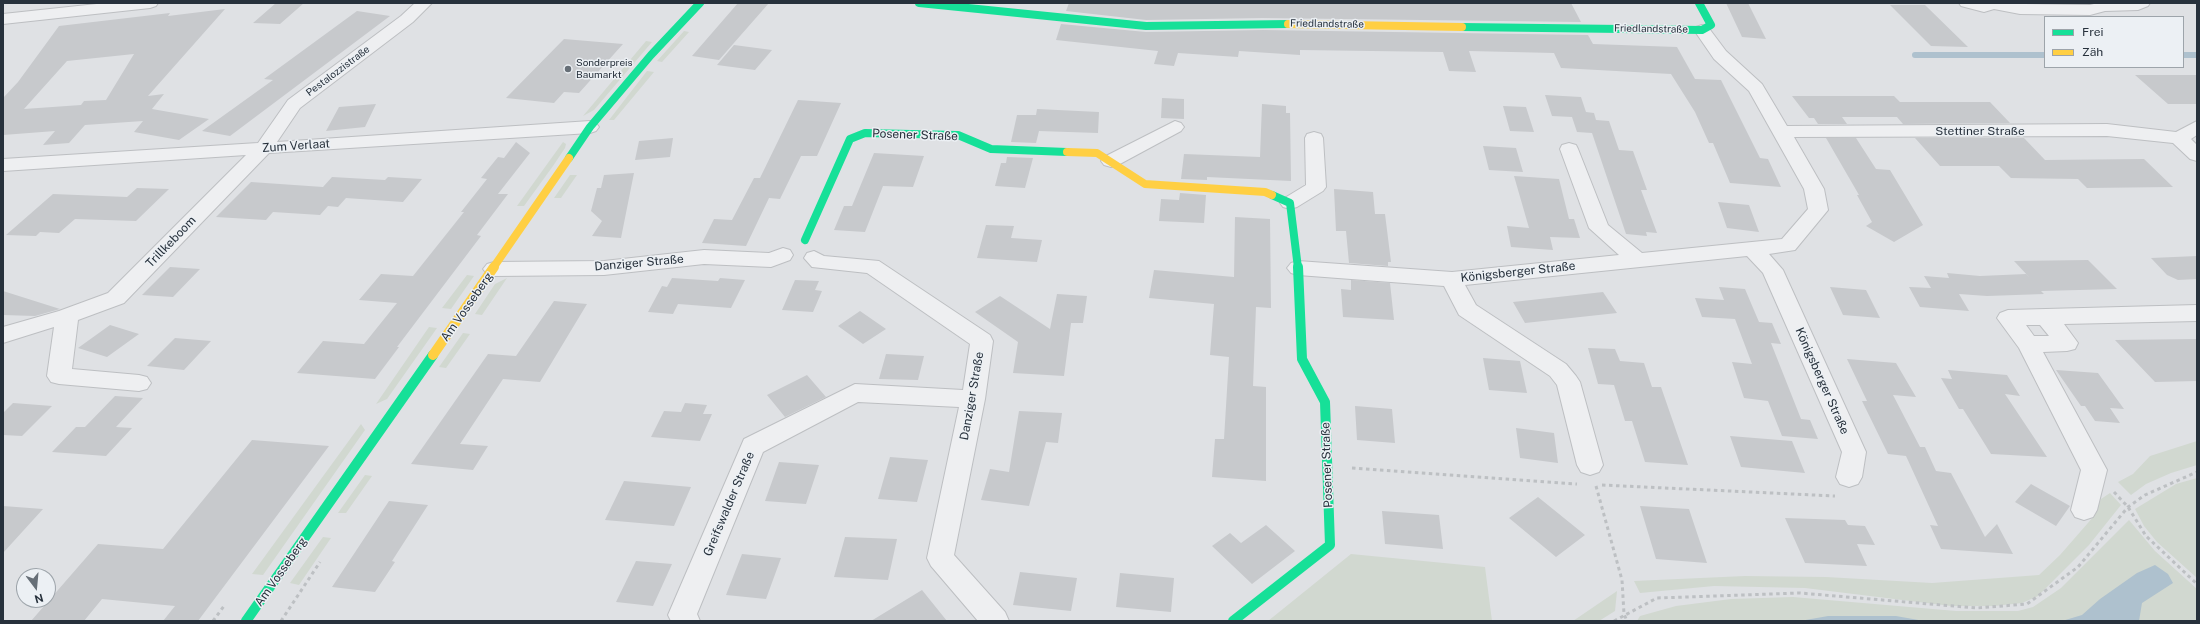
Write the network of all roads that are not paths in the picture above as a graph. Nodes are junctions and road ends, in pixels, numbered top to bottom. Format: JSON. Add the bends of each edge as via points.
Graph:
{"nodes":[{"id":1,"x":150,"y":3,"type":"edge"},
{"id":2,"x":424,"y":3,"type":"edge"},
{"id":3,"x":700,"y":3,"type":"edge"},
{"id":4,"x":919,"y":3,"type":"edge"},
{"id":5,"x":1699,"y":3,"type":"edge"},
{"id":6,"x":1967,"y":3,"type":"edge"},
{"id":7,"x":1993,"y":3,"type":"edge"},
{"id":8,"x":2142,"y":3,"type":"edge"},
{"id":9,"x":3,"y":19,"type":"edge"},
{"id":10,"x":1702,"y":30,"type":"junction"},
{"id":11,"x":590,"y":127,"type":"junction"},
{"id":12,"x":1175,"y":127,"type":"dead end"},
{"id":13,"x":2197,"y":127,"type":"edge"},
{"id":14,"x":1781,"y":132,"type":"junction"},
{"id":15,"x":1314,"y":138,"type":"dead end"},
{"id":16,"x":2179,"y":138,"type":"junction"},
{"id":17,"x":263,"y":149,"type":"junction"},
{"id":18,"x":1569,"y":149,"type":"dead end"},
{"id":19,"x":2197,"y":155,"type":"edge"},
{"id":20,"x":1111,"y":161,"type":"junction"},
{"id":21,"x":3,"y":165,"type":"edge"},
{"id":22,"x":1290,"y":203,"type":"junction"},
{"id":23,"x":1752,"y":248,"type":"junction"},
{"id":24,"x":809,"y":249,"type":"junction"},
{"id":25,"x":1636,"y":260,"type":"junction"},
{"id":26,"x":1298,"y":268,"type":"junction"},
{"id":27,"x":494,"y":269,"type":"junction"},
{"id":28,"x":1452,"y":279,"type":"junction"},
{"id":29,"x":2197,"y":313,"type":"edge"},
{"id":30,"x":67,"y":316,"type":"junction"},
{"id":31,"x":2046,"y":317,"type":"junction"},
{"id":32,"x":3,"y":335,"type":"edge"},
{"id":33,"x":2028,"y":344,"type":"junction"},
{"id":34,"x":139,"y":383,"type":"dead end"},
{"id":35,"x":973,"y":399,"type":"junction"},
{"id":36,"x":1590,"y":465,"type":"road end"},
{"id":37,"x":1849,"y":477,"type":"dead end"},
{"id":38,"x":2084,"y":510,"type":"dead end"},
{"id":39,"x":246,"y":621,"type":"edge"},
{"id":40,"x":686,"y":621,"type":"edge"},
{"id":41,"x":995,"y":621,"type":"edge"},
{"id":42,"x":1233,"y":621,"type":"edge"}],
"edges":[{"from":1,"to":9,"type":"street"},
{"from":2,"to":17,"type":"street","name":"Pestalozzistraße","via":[[414,14],[294,104]]},
{"from":3,"to":11,"type":"street","name":"Am Vosseberg","via":[[651,55]]},
{"from":4,"to":10,"type":"street","name":"Friedlandstraße","via":[[1146,26],[1263,24]]},
{"from":5,"to":10,"type":"street","name":"Friedlandstraße","via":[[1711,25]]},
{"from":6,"to":7,"type":"street","via":[[1984,7]]},
{"from":7,"to":8,"type":"street","via":[[2020,9],[2090,10]]},
{"from":10,"to":14,"type":"street","name":"Königsberger Straße","via":[[1720,55],[1756,88]]},
{"from":11,"to":17,"type":"street","name":"Zum Verlaat"},
{"from":11,"to":27,"type":"street","name":"Am Vosseberg"},
{"from":12,"to":20,"type":"street"},
{"from":13,"to":16,"type":"street"},
{"from":14,"to":16,"type":"street","name":"Stettiner Straße","via":[[2107,130]]},
{"from":14,"to":23,"type":"street","name":"Königsberger Straße","via":[[1814,189],[1818,210],[1788,245]]},
{"from":15,"to":22,"type":"street","via":[[1316,187]]},
{"from":16,"to":19,"type":"street"},
{"from":17,"to":21,"type":"street","name":"Zum Verlaat"},
{"from":17,"to":30,"type":"street","name":"Trillkeboom","via":[[116,298]]},
{"from":18,"to":25,"type":"street","via":[[1599,228]]},
{"from":20,"to":22,"type":"street","name":"Posener Straße","via":[[1145,184],[1265,192]]},
{"from":20,"to":24,"type":"street","name":"Posener Straße","via":[[1097,153],[991,149],[958,135],[865,133],[850,139]]},
{"from":22,"to":26,"type":"street","name":"Posener Straße"},
{"from":23,"to":25,"type":"street","name":"Königsberger Straße"},
{"from":23,"to":37,"type":"street","name":"Königsberger Straße","via":[[1772,270],[1854,452]]},
{"from":24,"to":27,"type":"street","name":"Danziger Straße","via":[[789,244],[783,255],[772,260],[704,258],[604,268]]},
{"from":24,"to":35,"type":"street","name":"Danziger Straße","via":[[818,262],[872,266],[982,341]]},
{"from":25,"to":28,"type":"street","name":"Königsberger Straße"},
{"from":26,"to":28,"type":"street"},
{"from":26,"to":42,"type":"street","name":"Posener Straße","via":[[1302,359],[1325,402],[1330,545]]},
{"from":27,"to":39,"type":"street","name":"Am Vosseberg"},
{"from":28,"to":36,"type":"street","name":"Königsberger Straße","via":[[1467,310],[1558,370],[1568,382]]},
{"from":29,"to":31,"type":"street"},
{"from":30,"to":32,"type":"street","name":"Trillkeboom"},
{"from":30,"to":34,"type":"street","via":[[59,376]]},
{"from":31,"to":33,"type":"street","via":[[2008,318]]},
{"from":31,"to":33,"type":"street","via":[[2067,343]]},
{"from":33,"to":38,"type":"street","via":[[2094,470]]},
{"from":35,"to":40,"type":"street","name":"Greifswalder Straße","via":[[855,393],[753,446],[682,615]]},
{"from":35,"to":41,"type":"street","name":"Danziger Straße","via":[[940,558]]}]}
